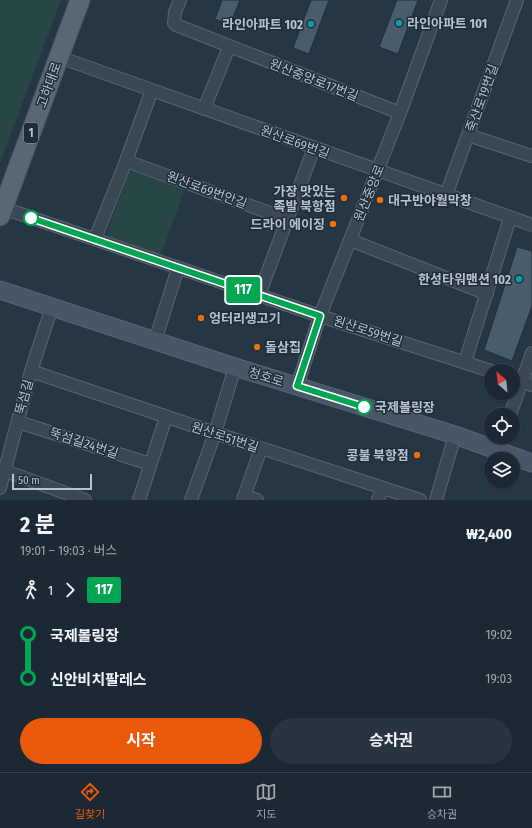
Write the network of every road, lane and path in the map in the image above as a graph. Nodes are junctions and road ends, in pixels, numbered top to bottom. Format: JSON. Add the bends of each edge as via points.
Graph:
{"nodes":[{"id":1,"x":80,"y":0,"type":"edge"},
{"id":2,"x":180,"y":0,"type":"edge"},
{"id":3,"x":441,"y":0,"type":"edge"},
{"id":4,"x":517,"y":0,"type":"edge"},
{"id":5,"x":229,"y":47,"type":"junction"},
{"id":6,"x":59,"y":57,"type":"junction"},
{"id":7,"x":152,"y":90,"type":"junction"},
{"id":8,"x":204,"y":109,"type":"junction"},
{"id":9,"x":400,"y":113,"type":"junction"},
{"id":10,"x":468,"y":135,"type":"junction"},
{"id":11,"x":314,"y":148,"type":"junction"},
{"id":12,"x":532,"y":156,"type":"edge"},
{"id":13,"x":126,"y":161,"type":"junction"},
{"id":14,"x":377,"y":171,"type":"junction"},
{"id":15,"x":446,"y":195,"type":"junction"},
{"id":16,"x":1,"y":212,"type":"edge"},
{"id":17,"x":510,"y":218,"type":"junction"},
{"id":18,"x":287,"y":219,"type":"junction"},
{"id":19,"x":532,"y":225,"type":"edge"},
{"id":20,"x":95,"y":239,"type":"junction"},
{"id":21,"x":350,"y":240,"type":"junction"},
{"id":22,"x":178,"y":268,"type":"junction"},
{"id":23,"x":0,"y":290,"type":"edge"},
{"id":24,"x":487,"y":294,"type":"junction"},
{"id":25,"x":260,"y":295,"type":"junction"},
{"id":26,"x":52,"y":307,"type":"junction"},
{"id":27,"x":320,"y":316,"type":"junction"},
{"id":28,"x":155,"y":341,"type":"junction"},
{"id":29,"x":532,"y":353,"type":"edge"},
{"id":30,"x":465,"y":362,"type":"junction"},
{"id":31,"x":235,"y":367,"type":"junction"},
{"id":32,"x":484,"y":369,"type":"edge"},
{"id":33,"x":31,"y":371,"type":"junction"},
{"id":34,"x":522,"y":382,"type":"edge"},
{"id":35,"x":297,"y":386,"type":"junction"},
{"id":36,"x":513,"y":408,"type":"edge"},
{"id":37,"x":166,"y":417,"type":"junction"},
{"id":38,"x":18,"y":422,"type":"junction"},
{"id":39,"x":215,"y":433,"type":"junction"},
{"id":40,"x":455,"y":435,"type":"junction"},
{"id":41,"x":484,"y":441,"type":"edge"},
{"id":42,"x":499,"y":444,"type":"edge"},
{"id":43,"x":261,"y":448,"type":"junction"},
{"id":44,"x":532,"y":463,"type":"edge"},
{"id":45,"x":150,"y":464,"type":"junction"},
{"id":46,"x":2,"y":469,"type":"edge"},
{"id":47,"x":0,"y":488,"type":"edge"},
{"id":48,"x":382,"y":488,"type":"junction"},
{"id":49,"x":243,"y":498,"type":"edge"},
{"id":50,"x":85,"y":500,"type":"edge"},
{"id":51,"x":139,"y":500,"type":"edge"},
{"id":52,"x":191,"y":500,"type":"edge"},
{"id":53,"x":257,"y":500,"type":"edge"},
{"id":54,"x":378,"y":500,"type":"edge"},
{"id":55,"x":420,"y":500,"type":"edge"},
{"id":56,"x":436,"y":500,"type":"edge"}],
"edges":[{"from":1,"to":6,"type":"main road","name":"고하대로","number":"1"},
{"from":2,"to":5,"type":"street","name":"원산중앙로17번길","via":[[174,12],[174,23]]},
{"from":3,"to":9,"type":"street","name":"원산중앙로"},
{"from":4,"to":10,"type":"street","name":"죽산로19번길"},
{"from":5,"to":8,"type":"street"},
{"from":5,"to":9,"type":"street","name":"원산중앙로17번길"},
{"from":6,"to":7,"type":"street","name":"원산로69번길"},
{"from":6,"to":16,"type":"main road","name":"고하대로","number":"1"},
{"from":7,"to":8,"type":"street","name":"원산로69번길"},
{"from":7,"to":13,"type":"street"},
{"from":8,"to":11,"type":"street","name":"원산로69번길"},
{"from":9,"to":14,"type":"street","name":"원산중앙로"},
{"from":10,"to":12,"type":"street"},
{"from":10,"to":15,"type":"street","name":"죽산로19번길"},
{"from":11,"to":14,"type":"street","name":"원산로69번길"},
{"from":11,"to":18,"type":"street"},
{"from":13,"to":18,"type":"street","name":"원산로69번안길"},
{"from":13,"to":20,"type":"street"},
{"from":14,"to":15,"type":"street","name":"원산로69번길"},
{"from":14,"to":21,"type":"street","name":"원산중앙로"},
{"from":15,"to":17,"type":"street","name":"원산로69번길"},
{"from":16,"to":20,"type":"street","name":"원산로59번길"},
{"from":17,"to":19,"type":"street","name":"원산로69번길"},
{"from":17,"to":24,"type":"street"},
{"from":18,"to":25,"type":"street"},
{"from":20,"to":22,"type":"street","name":"원산로59번길"},
{"from":21,"to":24,"type":"street"},
{"from":21,"to":27,"type":"street","name":"원산중앙로"},
{"from":22,"to":25,"type":"street","name":"원산로59번길"},
{"from":22,"to":28,"type":"street"},
{"from":23,"to":26,"type":"street","name":"청호로"},
{"from":24,"to":30,"type":"street"},
{"from":25,"to":27,"type":"street","name":"원산로59번길"},
{"from":26,"to":28,"type":"street","name":"청호로"},
{"from":26,"to":33,"type":"street","name":"뚝섬길"},
{"from":27,"to":30,"type":"street","name":"원산로59번길"},
{"from":27,"to":35,"type":"street","name":"원산중앙로"},
{"from":28,"to":31,"type":"street","name":"청호로"},
{"from":29,"to":34,"type":"street"},
{"from":30,"to":32,"type":"street","name":"원산로59번길"},
{"from":31,"to":35,"type":"street","name":"청호로"},
{"from":31,"to":39,"type":"street"},
{"from":33,"to":37,"type":"street","name":"원산로51번길"},
{"from":33,"to":38,"type":"street","name":"뚝섬길"},
{"from":34,"to":36,"type":"street"},
{"from":35,"to":40,"type":"street","name":"청호로"},
{"from":37,"to":39,"type":"street","name":"원산로51번길"},
{"from":37,"to":45,"type":"street"},
{"from":38,"to":45,"type":"street","name":"뚝섬길24번길"},
{"from":38,"to":46,"type":"street","name":"뚝섬길"},
{"from":39,"to":43,"type":"street","name":"원산로51번길"},
{"from":39,"to":52,"type":"street"},
{"from":40,"to":41,"type":"street","name":"청호로"},
{"from":40,"to":56,"type":"street"},
{"from":42,"to":44,"type":"street","name":"청호로"},
{"from":43,"to":48,"type":"street","name":"원산로51번길"},
{"from":43,"to":49,"type":"street"},
{"from":45,"to":51,"type":"street"},
{"from":46,"to":47,"type":"street","name":"뚝섬길"},
{"from":46,"to":50,"type":"street"},
{"from":48,"to":54,"type":"street"},
{"from":48,"to":55,"type":"street","name":"원산로51번길"},
{"from":49,"to":53,"type":"street"}]}
